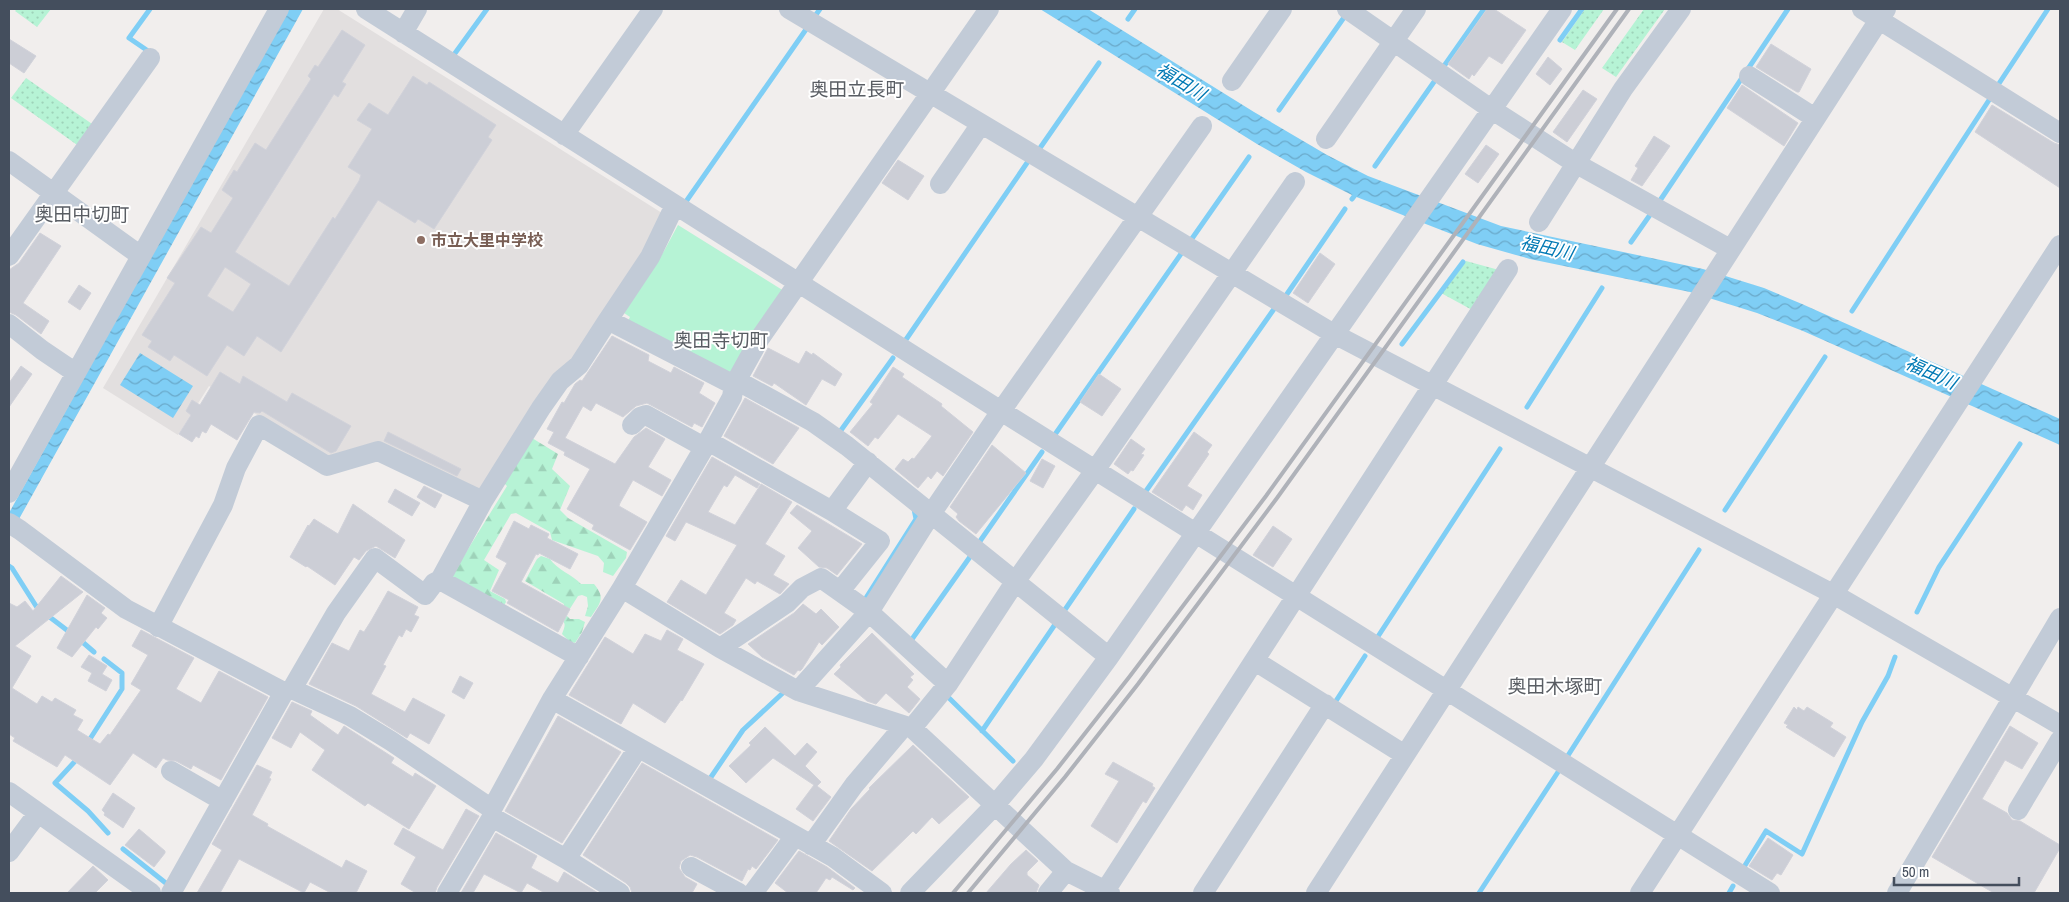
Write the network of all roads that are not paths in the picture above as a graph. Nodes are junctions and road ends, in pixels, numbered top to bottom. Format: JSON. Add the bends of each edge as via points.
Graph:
{"nodes":[{"id":1,"x":278,"y":9,"type":"edge"},
{"id":2,"x":366,"y":9,"type":"edge"},
{"id":3,"x":417,"y":9,"type":"edge"},
{"id":4,"x":653,"y":9,"type":"edge"},
{"id":5,"x":789,"y":9,"type":"edge"},
{"id":6,"x":989,"y":9,"type":"edge"},
{"id":7,"x":1282,"y":9,"type":"edge"},
{"id":8,"x":1347,"y":9,"type":"edge"},
{"id":9,"x":1416,"y":9,"type":"edge"},
{"id":10,"x":1562,"y":9,"type":"edge"},
{"id":11,"x":1681,"y":9,"type":"edge"},
{"id":12,"x":1862,"y":9,"type":"edge"},
{"id":13,"x":1882,"y":14,"type":"edge"},
{"id":14,"x":404,"y":32,"type":"junction"},
{"id":15,"x":1393,"y":41,"type":"junction"},
{"id":16,"x":150,"y":58,"type":"dead end"},
{"id":17,"x":1749,"y":76,"type":"dead end"},
{"id":18,"x":1232,"y":81,"type":"dead end"},
{"id":19,"x":930,"y":94,"type":"junction"},
{"id":20,"x":1491,"y":109,"type":"junction"},
{"id":21,"x":1815,"y":118,"type":"junction"},
{"id":22,"x":981,"y":124,"type":"junction"},
{"id":23,"x":1202,"y":126,"type":"dead end"},
{"id":24,"x":2060,"y":133,"type":"edge"},
{"id":25,"x":564,"y":135,"type":"junction"},
{"id":26,"x":1326,"y":139,"type":"dead end"},
{"id":27,"x":9,"y":161,"type":"edge"},
{"id":28,"x":1575,"y":164,"type":"junction"},
{"id":29,"x":1295,"y":182,"type":"dead end"},
{"id":30,"x":940,"y":184,"type":"dead end"},
{"id":31,"x":53,"y":193,"type":"junction"},
{"id":32,"x":675,"y":205,"type":"junction"},
{"id":33,"x":1138,"y":216,"type":"junction"},
{"id":34,"x":1539,"y":222,"type":"dead end"},
{"id":35,"x":2060,"y":245,"type":"edge"},
{"id":36,"x":9,"y":256,"type":"edge"},
{"id":37,"x":141,"y":256,"type":"junction"},
{"id":38,"x":1725,"y":257,"type":"junction"},
{"id":39,"x":1508,"y":269,"type":"dead end"},
{"id":40,"x":1232,"y":272,"type":"junction"},
{"id":41,"x":799,"y":283,"type":"junction"},
{"id":42,"x":608,"y":320,"type":"junction"},
{"id":43,"x":9,"y":324,"type":"edge"},
{"id":44,"x":1334,"y":334,"type":"junction"},
{"id":45,"x":76,"y":373,"type":"junction"},
{"id":46,"x":735,"y":383,"type":"junction"},
{"id":47,"x":1434,"y":386,"type":"junction"},
{"id":48,"x":1001,"y":411,"type":"junction"},
{"id":49,"x":632,"y":425,"type":"dead end"},
{"id":50,"x":706,"y":444,"type":"junction"},
{"id":51,"x":868,"y":462,"type":"junction"},
{"id":52,"x":1590,"y":468,"type":"junction"},
{"id":53,"x":1096,"y":469,"type":"junction"},
{"id":54,"x":9,"y":493,"type":"edge"},
{"id":55,"x":483,"y":501,"type":"junction"},
{"id":56,"x":832,"y":510,"type":"junction"},
{"id":57,"x":931,"y":514,"type":"junction"},
{"id":58,"x":14,"y":526,"type":"edge"},
{"id":59,"x":1196,"y":532,"type":"junction"},
{"id":60,"x":440,"y":580,"type":"junction"},
{"id":61,"x":1015,"y":582,"type":"junction"},
{"id":62,"x":622,"y":588,"type":"junction"},
{"id":63,"x":840,"y":591,"type":"junction"},
{"id":64,"x":1835,"y":595,"type":"junction"},
{"id":65,"x":1297,"y":596,"type":"junction"},
{"id":66,"x":869,"y":612,"type":"junction"},
{"id":67,"x":2060,"y":618,"type":"edge"},
{"id":68,"x":158,"y":627,"type":"junction"},
{"id":69,"x":720,"y":648,"type":"junction"},
{"id":70,"x":1109,"y":656,"type":"junction"},
{"id":71,"x":579,"y":657,"type":"junction"},
{"id":72,"x":1255,"y":661,"type":"junction"},
{"id":73,"x":948,"y":684,"type":"junction"},
{"id":74,"x":288,"y":691,"type":"junction"},
{"id":75,"x":798,"y":691,"type":"junction"},
{"id":76,"x":1446,"y":691,"type":"junction"},
{"id":77,"x":2013,"y":698,"type":"junction"},
{"id":78,"x":552,"y":700,"type":"junction"},
{"id":79,"x":1331,"y":708,"type":"junction"},
{"id":80,"x":2060,"y":725,"type":"edge"},
{"id":81,"x":908,"y":727,"type":"junction"},
{"id":82,"x":2060,"y":740,"type":"edge"},
{"id":83,"x":638,"y":748,"type":"junction"},
{"id":84,"x":1405,"y":755,"type":"junction"},
{"id":85,"x":171,"y":771,"type":"dead end"},
{"id":86,"x":9,"y":792,"type":"edge"},
{"id":87,"x":222,"y":800,"type":"junction"},
{"id":88,"x":994,"y":806,"type":"junction"},
{"id":89,"x":2018,"y":810,"type":"dead end"},
{"id":90,"x":38,"y":813,"type":"junction"},
{"id":91,"x":492,"y":813,"type":"junction"},
{"id":92,"x":1678,"y":835,"type":"junction"},
{"id":93,"x":803,"y":840,"type":"junction"},
{"id":94,"x":9,"y":852,"type":"edge"},
{"id":95,"x":566,"y":859,"type":"junction"},
{"id":96,"x":692,"y":867,"type":"dead end"},
{"id":97,"x":1066,"y":871,"type":"junction"},
{"id":98,"x":1108,"y":892,"type":"edge"},
{"id":99,"x":151,"y":893,"type":"edge"},
{"id":100,"x":171,"y":893,"type":"edge"},
{"id":101,"x":447,"y":893,"type":"edge"},
{"id":102,"x":620,"y":893,"type":"edge"},
{"id":103,"x":739,"y":893,"type":"edge"},
{"id":104,"x":753,"y":893,"type":"edge"},
{"id":105,"x":882,"y":893,"type":"edge"},
{"id":106,"x":910,"y":893,"type":"edge"},
{"id":107,"x":1048,"y":893,"type":"edge"},
{"id":108,"x":1203,"y":893,"type":"edge"},
{"id":109,"x":1218,"y":893,"type":"edge"},
{"id":110,"x":1316,"y":893,"type":"edge"},
{"id":111,"x":1640,"y":893,"type":"edge"},
{"id":112,"x":1770,"y":893,"type":"edge"},
{"id":113,"x":1897,"y":893,"type":"edge"}],
"edges":[{"from":1,"to":37,"type":"street"},
{"from":2,"to":14,"type":"street"},
{"from":3,"to":14,"type":"street"},
{"from":4,"to":25,"type":"street"},
{"from":5,"to":19,"type":"street"},
{"from":6,"to":19,"type":"street"},
{"from":7,"to":18,"type":"street"},
{"from":8,"to":15,"type":"street"},
{"from":9,"to":15,"type":"street"},
{"from":10,"to":20,"type":"street"},
{"from":11,"to":28,"type":"street","via":[[1623,88]]},
{"from":12,"to":13,"type":"street"},
{"from":13,"to":21,"type":"street"},
{"from":13,"to":24,"type":"street"},
{"from":14,"to":25,"type":"street"},
{"from":15,"to":20,"type":"street"},
{"from":15,"to":26,"type":"street"},
{"from":16,"to":31,"type":"street"},
{"from":17,"to":21,"type":"street"},
{"from":19,"to":22,"type":"street"},
{"from":19,"to":41,"type":"street"},
{"from":20,"to":28,"type":"street"},
{"from":20,"to":44,"type":"street"},
{"from":21,"to":38,"type":"street"},
{"from":22,"to":30,"type":"street"},
{"from":22,"to":33,"type":"street"},
{"from":23,"to":33,"type":"street"},
{"from":25,"to":32,"type":"street"},
{"from":27,"to":31,"type":"street"},
{"from":28,"to":34,"type":"street"},
{"from":28,"to":38,"type":"street"},
{"from":29,"to":40,"type":"street"},
{"from":31,"to":36,"type":"street"},
{"from":31,"to":37,"type":"street"},
{"from":32,"to":41,"type":"street"},
{"from":32,"to":42,"type":"street","via":[[650,257]]},
{"from":33,"to":40,"type":"street"},
{"from":33,"to":48,"type":"street"},
{"from":35,"to":64,"type":"street"},
{"from":37,"to":45,"type":"street"},
{"from":38,"to":52,"type":"street"},
{"from":39,"to":47,"type":"street"},
{"from":40,"to":44,"type":"street"},
{"from":40,"to":53,"type":"street"},
{"from":41,"to":46,"type":"street","via":[[760,338]]},
{"from":41,"to":48,"type":"street"},
{"from":42,"to":46,"type":"street"},
{"from":42,"to":55,"type":"street","via":[[579,365],[560,382],[541,408]]},
{"from":43,"to":45,"type":"street"},
{"from":44,"to":47,"type":"street"},
{"from":44,"to":59,"type":"street"},
{"from":45,"to":54,"type":"street"},
{"from":46,"to":50,"type":"street","via":[[732,397]]},
{"from":46,"to":51,"type":"street","via":[[813,422]]},
{"from":47,"to":52,"type":"street"},
{"from":47,"to":65,"type":"street"},
{"from":48,"to":53,"type":"street"},
{"from":48,"to":57,"type":"street"},
{"from":49,"to":50,"type":"street","via":[[646,415]]},
{"from":50,"to":56,"type":"street"},
{"from":50,"to":62,"type":"street"},
{"from":51,"to":56,"type":"street"},
{"from":51,"to":57,"type":"street"},
{"from":52,"to":64,"type":"street"},
{"from":52,"to":76,"type":"street"},
{"from":53,"to":59,"type":"street"},
{"from":53,"to":61,"type":"street"},
{"from":55,"to":60,"type":"street"},
{"from":55,"to":68,"type":"street","via":[[378,451],[327,466],[259,425],[236,468],[224,505]]},
{"from":56,"to":63,"type":"street","via":[[880,541]]},
{"from":57,"to":61,"type":"street"},
{"from":57,"to":66,"type":"street"},
{"from":58,"to":68,"type":"street","via":[[126,609]]},
{"from":59,"to":65,"type":"street"},
{"from":59,"to":70,"type":"street"},
{"from":60,"to":71,"type":"street"},
{"from":60,"to":74,"type":"street","via":[[425,594],[375,558],[336,613]]},
{"from":61,"to":70,"type":"street"},
{"from":61,"to":73,"type":"street"},
{"from":62,"to":69,"type":"street"},
{"from":62,"to":71,"type":"street"},
{"from":63,"to":66,"type":"street"},
{"from":63,"to":69,"type":"street","via":[[822,578],[802,588],[787,603]]},
{"from":64,"to":77,"type":"street"},
{"from":64,"to":92,"type":"street"},
{"from":65,"to":72,"type":"street"},
{"from":65,"to":76,"type":"street"},
{"from":66,"to":73,"type":"street"},
{"from":66,"to":75,"type":"street"},
{"from":67,"to":77,"type":"street"},
{"from":68,"to":74,"type":"street"},
{"from":69,"to":75,"type":"street"},
{"from":70,"to":88,"type":"street","via":[[1034,760]]},
{"from":71,"to":78,"type":"street"},
{"from":72,"to":79,"type":"street"},
{"from":72,"to":98,"type":"street"},
{"from":73,"to":81,"type":"street"},
{"from":74,"to":87,"type":"street"},
{"from":74,"to":91,"type":"street","via":[[350,716]]},
{"from":75,"to":81,"type":"street"},
{"from":76,"to":84,"type":"street"},
{"from":76,"to":92,"type":"street"},
{"from":77,"to":80,"type":"street"},
{"from":77,"to":113,"type":"street"},
{"from":78,"to":83,"type":"street"},
{"from":78,"to":91,"type":"street"},
{"from":79,"to":84,"type":"street"},
{"from":79,"to":108,"type":"street"},
{"from":79,"to":109,"type":"street"},
{"from":81,"to":88,"type":"street"},
{"from":81,"to":93,"type":"street"},
{"from":82,"to":89,"type":"street"},
{"from":83,"to":93,"type":"street"},
{"from":83,"to":95,"type":"street"},
{"from":84,"to":110,"type":"street"},
{"from":85,"to":87,"type":"street"},
{"from":86,"to":90,"type":"street"},
{"from":87,"to":100,"type":"street"},
{"from":88,"to":97,"type":"street"},
{"from":88,"to":106,"type":"street"},
{"from":90,"to":94,"type":"street"},
{"from":90,"to":99,"type":"street"},
{"from":91,"to":95,"type":"street"},
{"from":91,"to":101,"type":"street"},
{"from":92,"to":111,"type":"street"},
{"from":92,"to":112,"type":"street"},
{"from":93,"to":104,"type":"street"},
{"from":93,"to":105,"type":"street","via":[[833,857]]},
{"from":95,"to":102,"type":"street"},
{"from":96,"to":103,"type":"street"},
{"from":97,"to":98,"type":"street"},
{"from":97,"to":107,"type":"street"}]}
